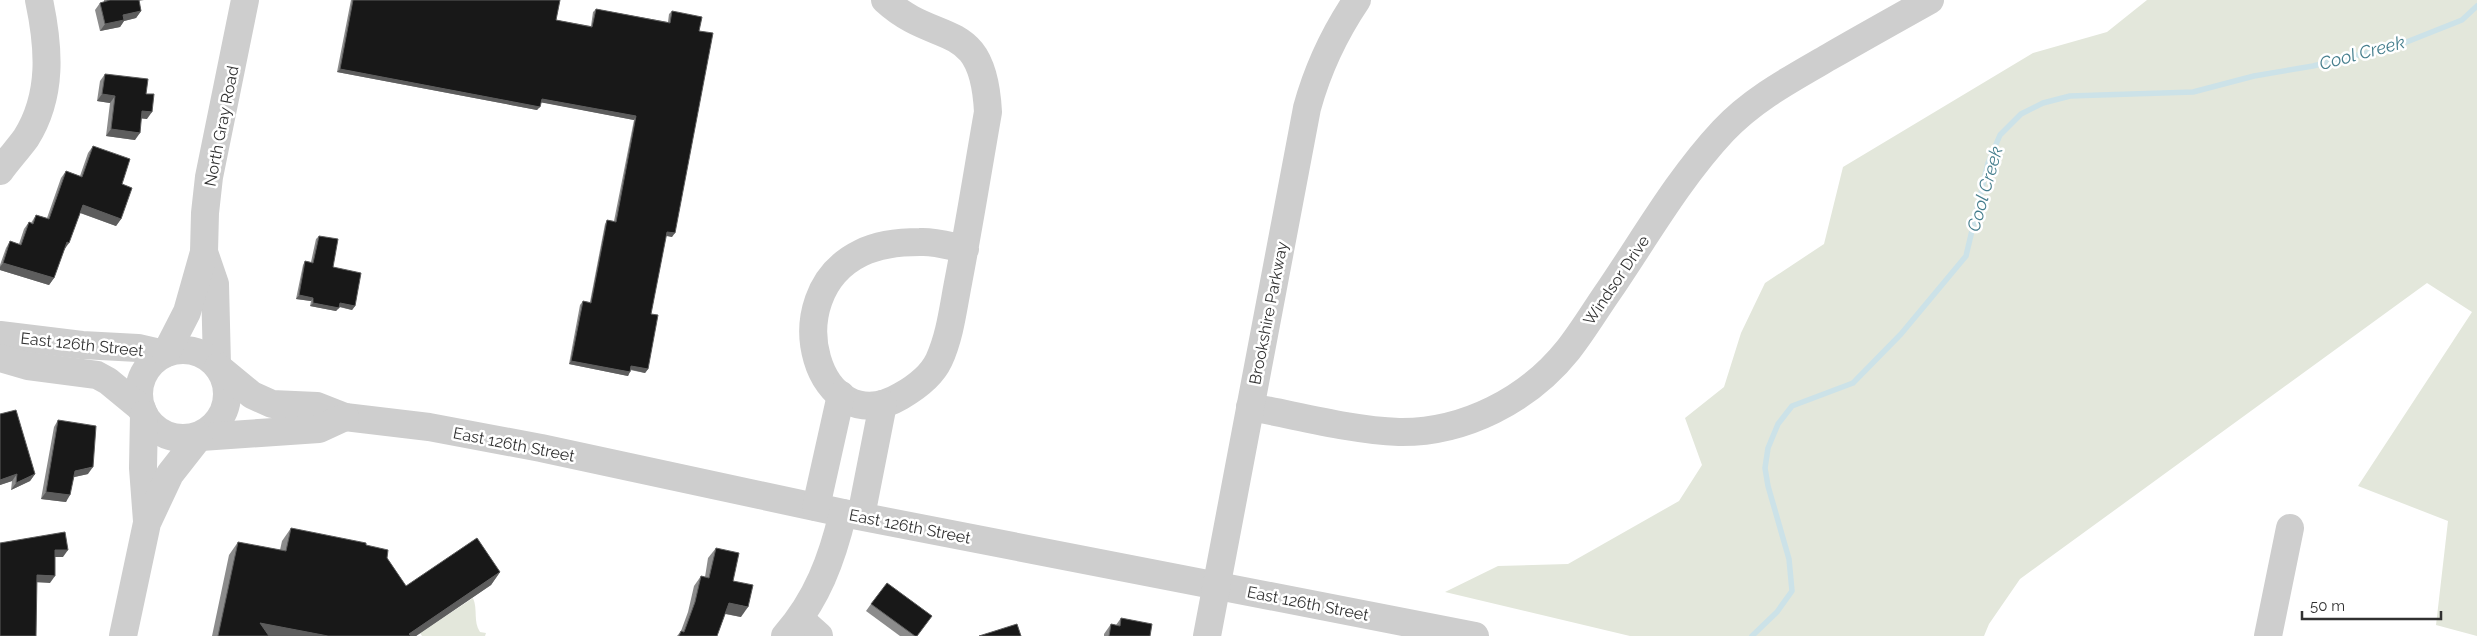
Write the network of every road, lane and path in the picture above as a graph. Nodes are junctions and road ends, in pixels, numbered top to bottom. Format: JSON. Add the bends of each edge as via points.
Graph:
{"nodes":[{"id":1,"x":39,"y":0,"type":"edge"},
{"id":2,"x":245,"y":0,"type":"edge"},
{"id":3,"x":885,"y":0,"type":"edge"},
{"id":4,"x":1357,"y":0,"type":"edge"},
{"id":5,"x":1930,"y":0,"type":"edge"},
{"id":6,"x":0,"y":171,"type":"edge"},
{"id":7,"x":964,"y":249,"type":"junction"},
{"id":8,"x":204,"y":252,"type":"junction"},
{"id":9,"x":0,"y":335,"type":"edge"},
{"id":10,"x":165,"y":353,"type":"junction"},
{"id":11,"x":0,"y":358,"type":"edge"},
{"id":12,"x":218,"y":366,"type":"junction"},
{"id":13,"x":841,"y":395,"type":"junction"},
{"id":14,"x":883,"y":404,"type":"junction"},
{"id":15,"x":1250,"y":407,"type":"junction"},
{"id":16,"x":143,"y":412,"type":"junction"},
{"id":17,"x":346,"y":417,"type":"junction"},
{"id":18,"x":200,"y":437,"type":"junction"},
{"id":19,"x":816,"y":507,"type":"junction"},
{"id":20,"x":852,"y":515,"type":"junction"},
{"id":21,"x":147,"y":523,"type":"junction"},
{"id":22,"x":2290,"y":528,"type":"dead end"},
{"id":23,"x":1216,"y":585,"type":"junction"},
{"id":24,"x":801,"y":630,"type":"edge"},
{"id":25,"x":123,"y":636,"type":"edge"},
{"id":26,"x":1207,"y":636,"type":"edge"},
{"id":27,"x":1475,"y":636,"type":"edge"},
{"id":28,"x":2268,"y":636,"type":"edge"}],
"edges":[{"from":1,"to":6,"type":"street","via":[[48,55],[46,80],[37,114],[26,137]]},
{"from":2,"to":8,"type":"street","name":"North Gray Road","via":[[209,177]]},
{"from":3,"to":7,"type":"street","via":[[903,13],[953,36],[970,48],[981,66],[988,112]]},
{"from":4,"to":15,"type":"street","name":"Brookshire Parkway","via":[[1324,55],[1307,108]]},
{"from":5,"to":15,"type":"street","name":"Windsor Drive","via":[[1784,83],[1724,130],[1686,176],[1568,349],[1539,380],[1499,407],[1454,425],[1401,432]]},
{"from":7,"to":13,"type":"street","via":[[921,242],[882,246],[860,253],[842,266],[823,287],[816,306],[813,345],[831,386]]},
{"from":7,"to":14,"type":"street","via":[[947,339],[938,362],[906,393]]},
{"from":8,"to":10,"type":"street","name":"North Gray Road","via":[[187,312]]},
{"from":8,"to":12,"type":"street","name":"North Gray Road","via":[[215,284]]},
{"from":9,"to":10,"type":"street","name":"East 126th Street"},
{"from":10,"to":12,"type":"street","via":[[182,349],[198,352]]},
{"from":10,"to":16,"type":"street","via":[[152,362],[142,376],[139,393]]},
{"from":11,"to":16,"type":"street","name":"East 126th Street","via":[[28,366],[97,375]]},
{"from":12,"to":17,"type":"street","name":"East 126th Street","via":[[260,399],[282,405],[317,406]]},
{"from":12,"to":18,"type":"street","via":[[228,390],[225,408],[210,431]]},
{"from":13,"to":14,"type":"street","via":[[861,406]]},
{"from":13,"to":19,"type":"street"},
{"from":14,"to":20,"type":"street"},
{"from":15,"to":23,"type":"street","name":"Brookshire Parkway"},
{"from":16,"to":18,"type":"street","via":[[154,428],[169,436]]},
{"from":16,"to":21,"type":"street"},
{"from":17,"to":18,"type":"street","via":[[319,429]]},
{"from":17,"to":19,"type":"street","name":"East 126th Street","via":[[429,427],[541,448]]},
{"from":18,"to":21,"type":"street","via":[[170,474]]},
{"from":19,"to":20,"type":"street","name":"East 126th Street"},
{"from":20,"to":23,"type":"street","name":"East 126th Street"},
{"from":20,"to":24,"type":"street","via":[[835,546]]},
{"from":21,"to":25,"type":"street"},
{"from":22,"to":28,"type":"street"},
{"from":23,"to":26,"type":"street","name":"Brookshire Parkway"},
{"from":23,"to":27,"type":"street","name":"East 126th Street"}]}
